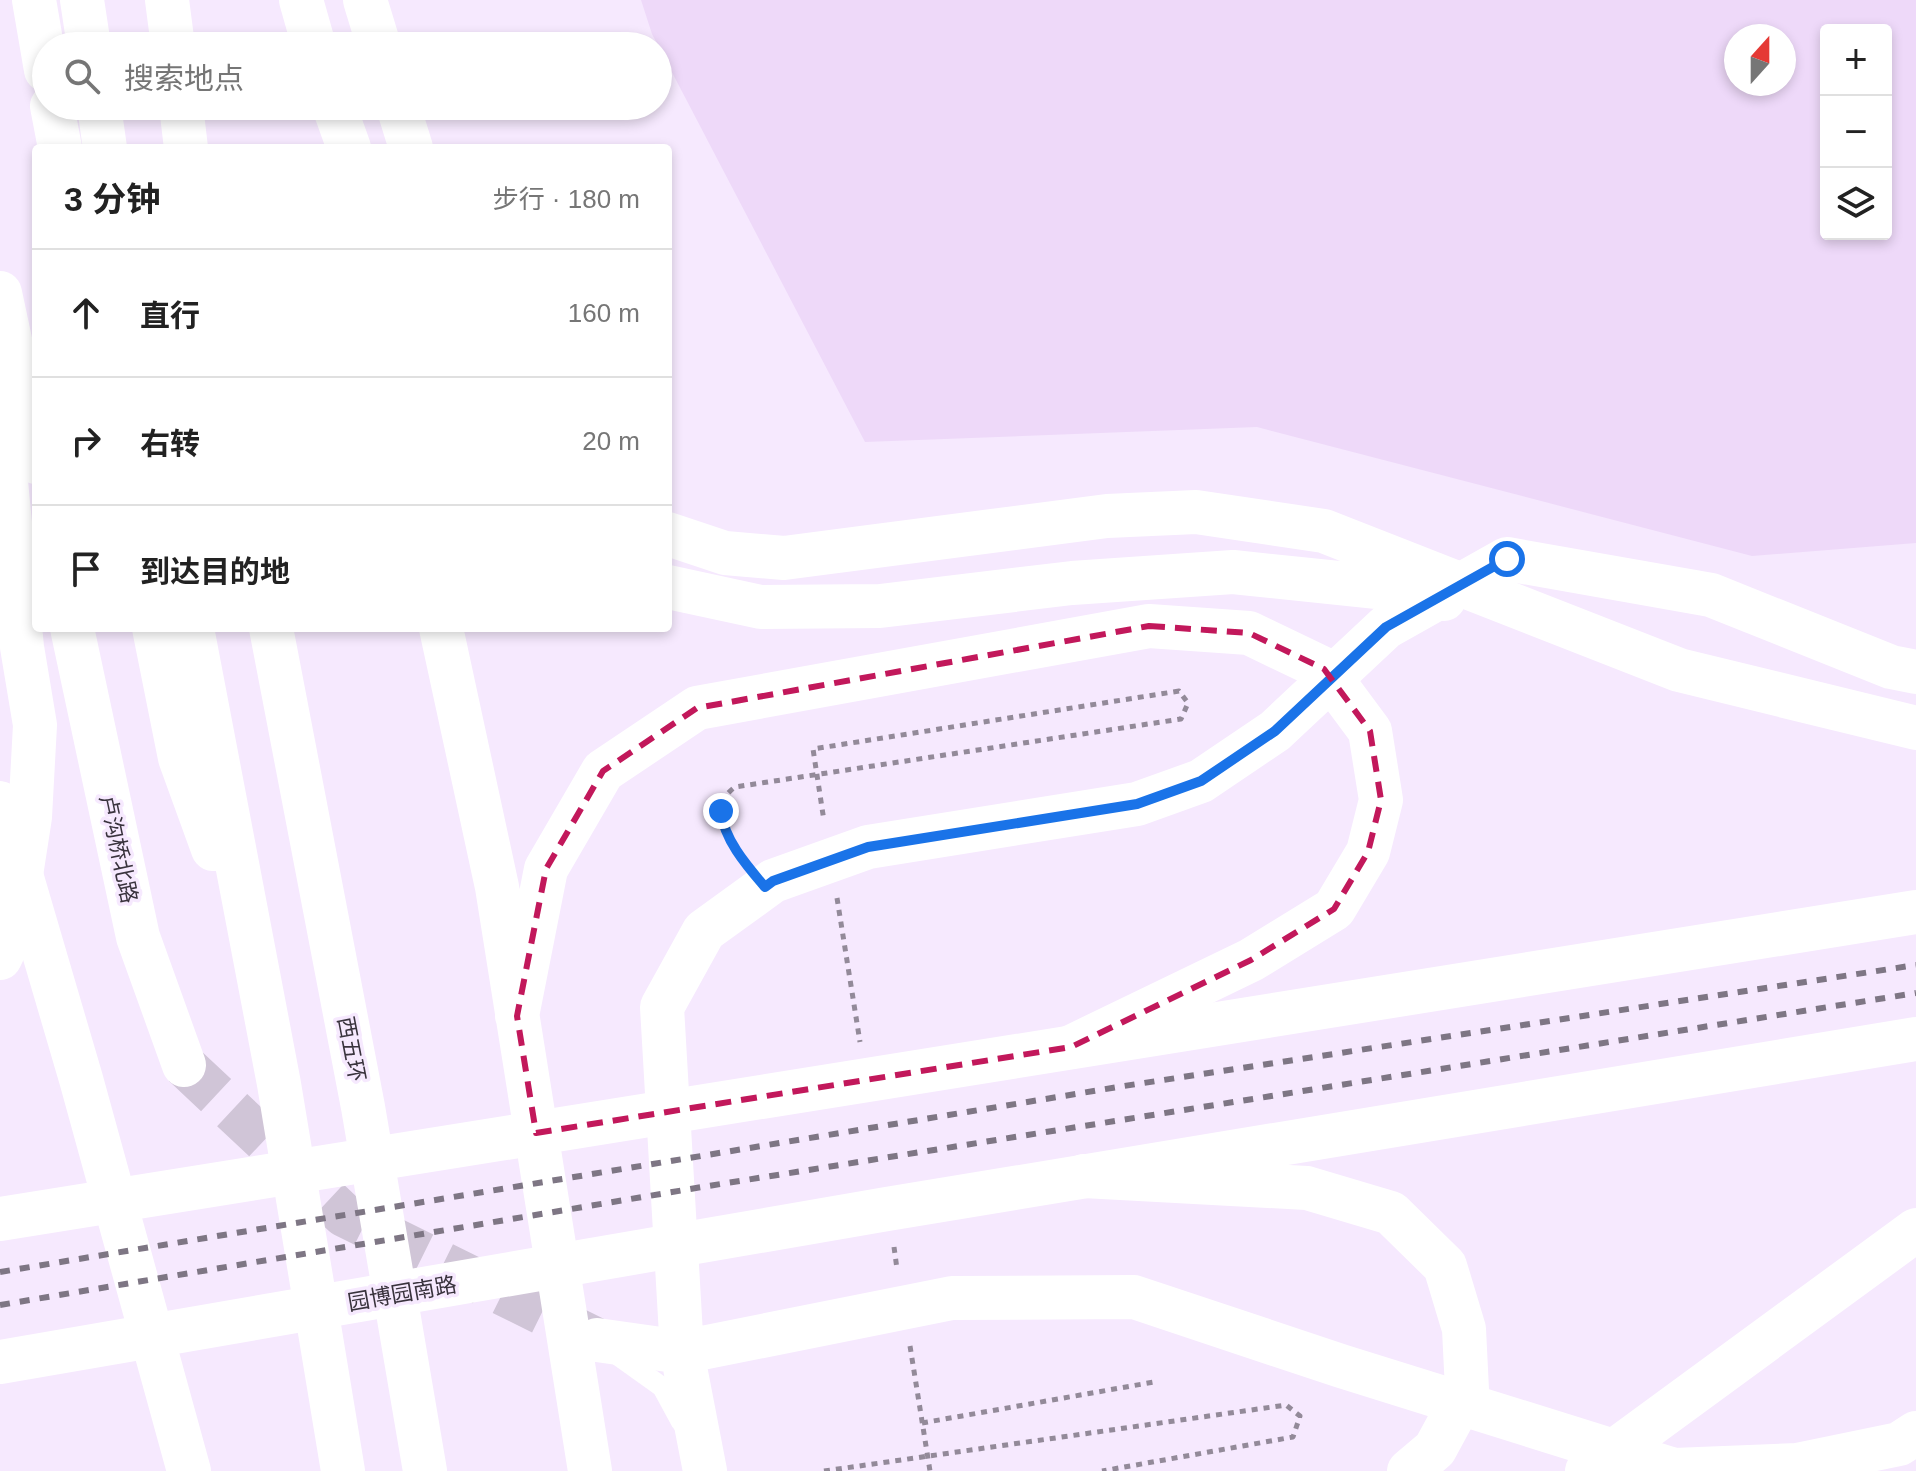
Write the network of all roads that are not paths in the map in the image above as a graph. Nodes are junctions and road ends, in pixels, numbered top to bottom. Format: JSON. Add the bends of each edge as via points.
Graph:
{"nodes":[{"id":1,"x":34,"y":0,"type":"edge"},
{"id":2,"x":82,"y":0,"type":"edge"},
{"id":3,"x":167,"y":0,"type":"edge"},
{"id":4,"x":301,"y":0,"type":"edge"},
{"id":5,"x":365,"y":0,"type":"edge"},
{"id":6,"x":39,"y":32,"type":"edge"},
{"id":7,"x":87,"y":32,"type":"edge"},
{"id":8,"x":171,"y":32,"type":"edge"},
{"id":9,"x":310,"y":32,"type":"edge"},
{"id":10,"x":375,"y":32,"type":"edge"},
{"id":11,"x":55,"y":120,"type":"edge"},
{"id":12,"x":101,"y":120,"type":"edge"},
{"id":13,"x":183,"y":120,"type":"edge"},
{"id":14,"x":333,"y":120,"type":"edge"},
{"id":15,"x":337,"y":120,"type":"edge"},
{"id":16,"x":402,"y":120,"type":"edge"},
{"id":17,"x":59,"y":144,"type":"edge"},
{"id":18,"x":104,"y":144,"type":"edge"},
{"id":19,"x":186,"y":144,"type":"edge"},
{"id":20,"x":337,"y":144,"type":"edge"},
{"id":21,"x":347,"y":144,"type":"edge"},
{"id":22,"x":410,"y":144,"type":"edge"},
{"id":23,"x":0,"y":293,"type":"edge"},
{"id":24,"x":0,"y":420,"type":"edge"},
{"id":25,"x":32,"y":443,"type":"edge"},
{"id":26,"x":672,"y":535,"type":"edge"},
{"id":27,"x":1392,"y":574,"type":"junction"},
{"id":28,"x":672,"y":588,"type":"edge"},
{"id":29,"x":73,"y":632,"type":"edge"},
{"id":30,"x":155,"y":632,"type":"edge"},
{"id":31,"x":193,"y":632,"type":"edge"},
{"id":32,"x":272,"y":632,"type":"edge"},
{"id":33,"x":442,"y":632,"type":"edge"},
{"id":34,"x":1916,"y":672,"type":"edge"},
{"id":35,"x":1916,"y":728,"type":"edge"},
{"id":36,"x":0,"y":803,"type":"edge"},
{"id":37,"x":1916,"y":912,"type":"edge"},
{"id":38,"x":0,"y":958,"type":"edge"},
{"id":39,"x":259,"y":977,"type":"junction"},
{"id":40,"x":517,"y":1016,"type":"junction"},
{"id":41,"x":1916,"y":1039,"type":"edge"},
{"id":42,"x":1071,"y":1047,"type":"junction"},
{"id":43,"x":184,"y":1065,"type":"tunnel mouth"},
{"id":44,"x":1084,"y":1176,"type":"junction"},
{"id":45,"x":0,"y":1219,"type":"edge"},
{"id":46,"x":1916,"y":1230,"type":"edge"},
{"id":47,"x":597,"y":1340,"type":"joint"},
{"id":48,"x":682,"y":1352,"type":"junction"},
{"id":49,"x":0,"y":1362,"type":"edge"},
{"id":50,"x":1916,"y":1433,"type":"edge"},
{"id":51,"x":593,"y":1461,"type":"edge"},
{"id":52,"x":704,"y":1466,"type":"edge"},
{"id":53,"x":1794,"y":1468,"type":"edge"},
{"id":54,"x":189,"y":1471,"type":"edge"},
{"id":55,"x":343,"y":1471,"type":"edge"},
{"id":56,"x":425,"y":1471,"type":"edge"},
{"id":57,"x":1409,"y":1471,"type":"edge"},
{"id":58,"x":1587,"y":1471,"type":"edge"}],
"edges":[{"from":1,"to":6,"type":"main road"},
{"from":2,"to":7,"type":"main road"},
{"from":3,"to":8,"type":"main road"},
{"from":4,"to":9,"type":"main road"},
{"from":5,"to":10,"type":"main road"},
{"from":11,"to":17,"type":"main road"},
{"from":12,"to":18,"type":"main road"},
{"from":13,"to":19,"type":"main road"},
{"from":14,"to":20,"type":"main road"},
{"from":15,"to":21,"type":"main road"},
{"from":16,"to":22,"type":"main road"},
{"from":23,"to":25,"type":"main road"},
{"from":24,"to":38,"type":"main road","via":[[22,647],[35,725],[30,817],[12,933]]},
{"from":26,"to":27,"type":"main road","via":[[725,553],[784,558],[1107,516],[1196,512],[1324,531]]},
{"from":27,"to":28,"type":"main road","via":[[1233,572],[1072,583],[880,606],[761,607]]},
{"from":27,"to":35,"type":"main road","via":[[1549,619],[1679,670]]},
{"from":29,"to":43,"type":"main road","name":"卢沟桥北路","via":[[138,937]]},
{"from":30,"to":39,"type":"main road","via":[[180,758]]},
{"from":31,"to":39,"type":"main road"},
{"from":32,"to":56,"type":"main road","name":"西五环","via":[[363,1107]]},
{"from":33,"to":40,"type":"main road","via":[[497,887]]},
{"from":34,"to":48,"type":"main road","via":[[1891,667],[1711,595],[1507,559],[1386,627],[1275,731],[1201,781],[1137,804],[868,847],[773,881],[704,931],[662,1007]]},
{"from":36,"to":54,"type":"main road"},
{"from":37,"to":42,"type":"main road"},
{"from":39,"to":55,"type":"main road"},
{"from":40,"to":42,"type":"main road","via":[[546,869],[595,784],[603,771],[697,708],[1149,626],[1249,633],[1324,669],[1370,731],[1381,800],[1368,852],[1334,909],[1251,960]]},
{"from":40,"to":51,"type":"main road"},
{"from":41,"to":44,"type":"main road"},
{"from":42,"to":45,"type":"main road"},
{"from":44,"to":49,"type":"main road","name":"园博园南路"},
{"from":44,"to":57,"type":"main road","via":[[1307,1188],[1391,1213],[1445,1266],[1464,1329],[1467,1390],[1435,1449]]},
{"from":46,"to":58,"type":"main road"},
{"from":47,"to":48,"type":"main road"},
{"from":47,"to":52,"type":"lane","via":[[662,1387]]},
{"from":48,"to":52,"type":"main road"},
{"from":48,"to":53,"type":"main road","via":[[952,1298],[1134,1297],[1674,1470]]},
{"from":50,"to":53,"type":"main road","via":[[1899,1444]]}]}
